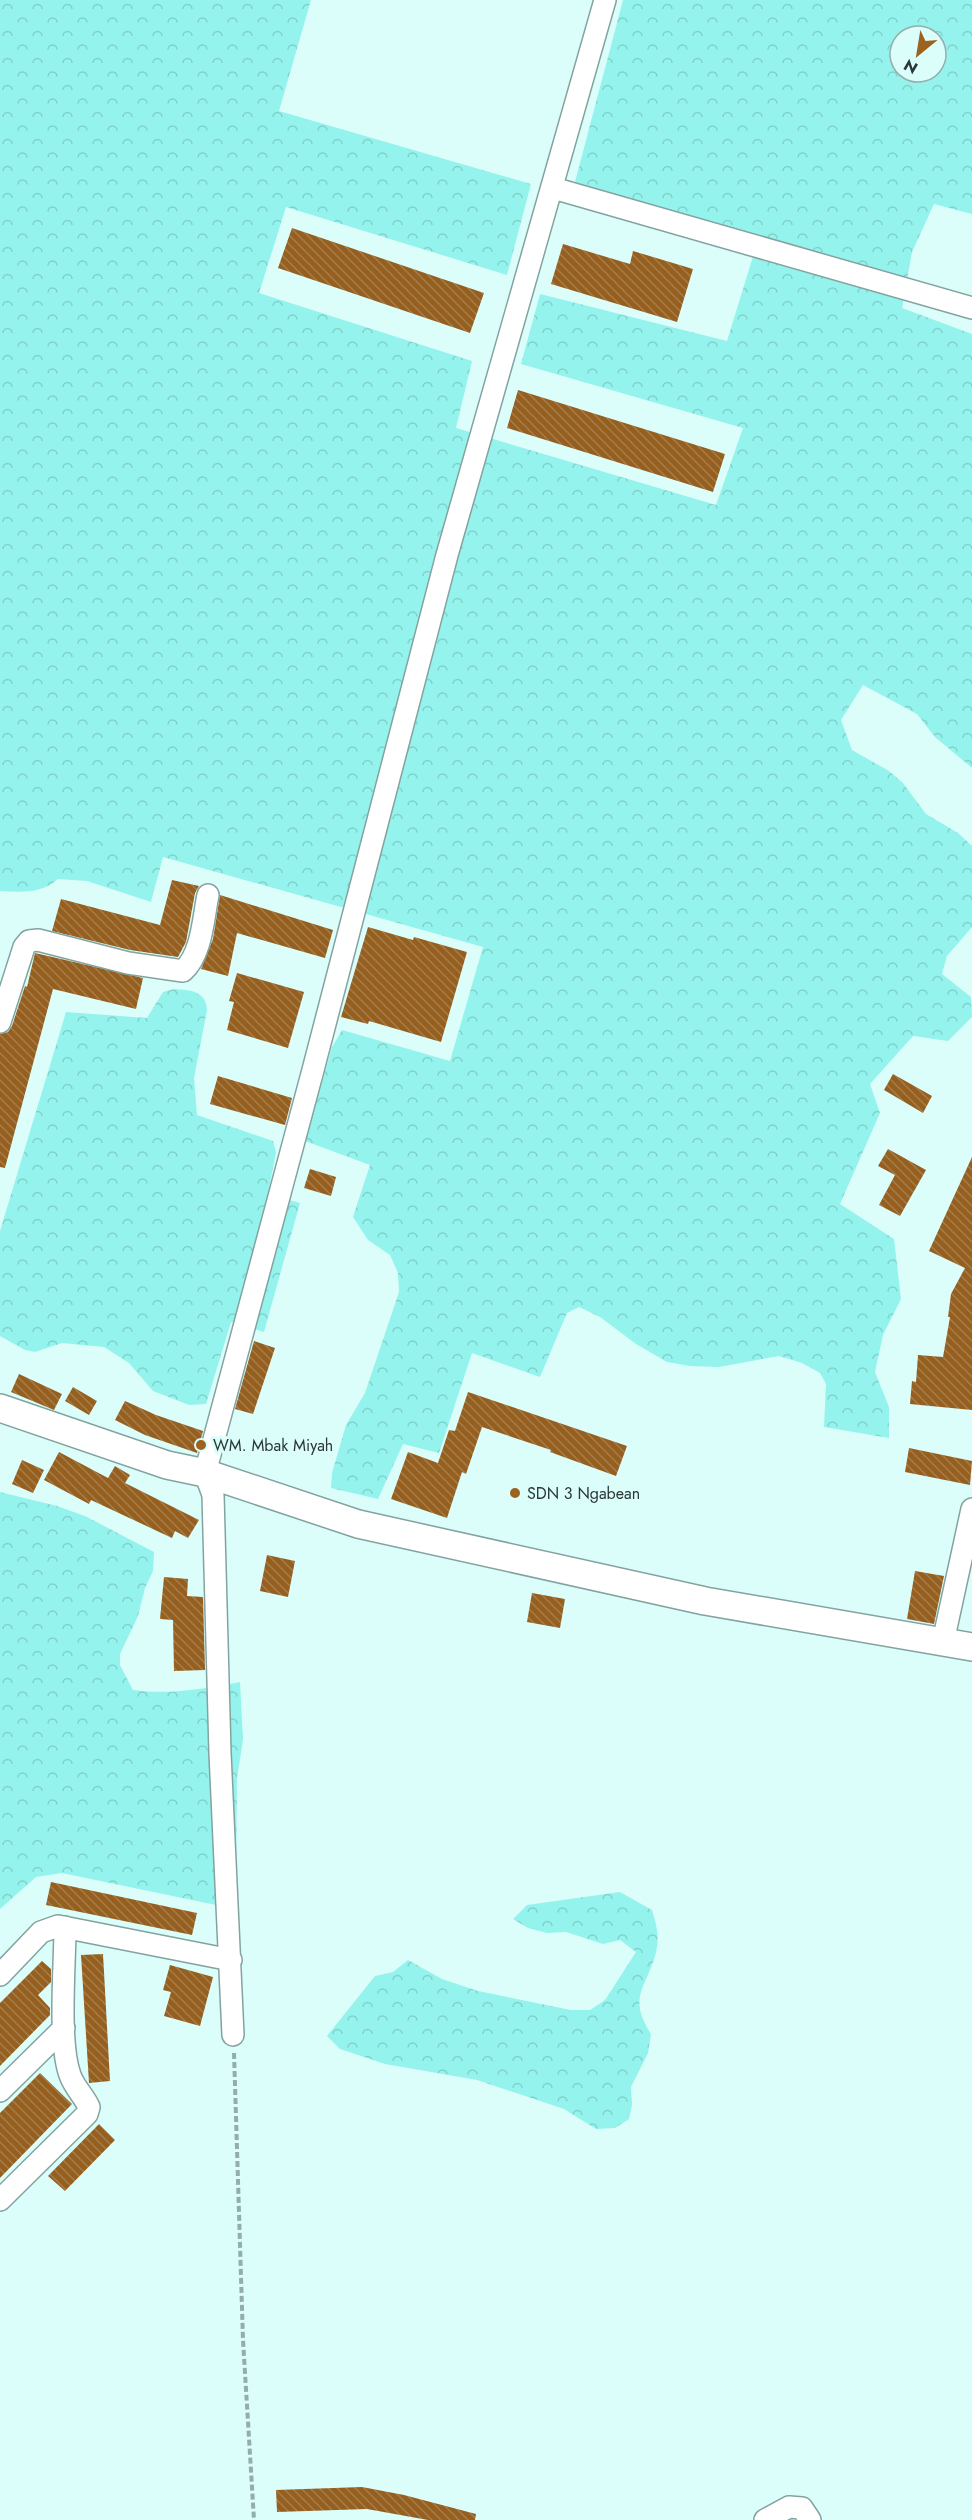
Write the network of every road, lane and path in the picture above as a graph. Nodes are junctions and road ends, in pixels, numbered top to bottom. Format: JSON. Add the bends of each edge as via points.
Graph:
{"nodes":[{"id":1,"x":605,"y":0,"type":"edge"},
{"id":2,"x":553,"y":188,"type":"junction"},
{"id":3,"x":972,"y":308,"type":"edge"},
{"id":4,"x":208,"y":895,"type":"dead end"},
{"id":5,"x":0,"y":1022,"type":"edge"},
{"id":6,"x":0,"y":1408,"type":"edge"},
{"id":7,"x":205,"y":1473,"type":"junction"},
{"id":8,"x":972,"y":1509,"type":"edge"},
{"id":9,"x":943,"y":1642,"type":"junction"},
{"id":10,"x":972,"y":1647,"type":"edge"},
{"id":11,"x":65,"y":1927,"type":"junction"},
{"id":12,"x":231,"y":1960,"type":"junction"},
{"id":13,"x":0,"y":1975,"type":"edge"},
{"id":14,"x":64,"y":2028,"type":"junction"},
{"id":15,"x":233,"y":2035,"type":"joint"},
{"id":16,"x":0,"y":2091,"type":"edge"},
{"id":17,"x":0,"y":2200,"type":"edge"},
{"id":18,"x":254,"y":2520,"type":"edge"},
{"id":19,"x":765,"y":2520,"type":"edge"},
{"id":20,"x":810,"y":2520,"type":"edge"}],
"edges":[{"from":1,"to":2,"type":"street"},
{"from":2,"to":3,"type":"street"},
{"from":2,"to":7,"type":"street","via":[[447,555]]},
{"from":4,"to":5,"type":"street","via":[[195,953],[183,971],[29,941]]},
{"from":6,"to":7,"type":"street","via":[[167,1465]]},
{"from":7,"to":9,"type":"street","via":[[358,1524],[705,1601]]},
{"from":7,"to":12,"type":"street","via":[[213,1495]]},
{"from":8,"to":9,"type":"street"},
{"from":9,"to":10,"type":"street"},
{"from":11,"to":12,"type":"street"},
{"from":11,"to":13,"type":"street","via":[[41,1932]]},
{"from":11,"to":14,"type":"street"},
{"from":12,"to":15,"type":"street"},
{"from":14,"to":16,"type":"street"},
{"from":14,"to":17,"type":"street","via":[[69,2073],[86,2100],[88,2112]]},
{"from":15,"to":18,"type":"path","via":[[243,2340]]},
{"from":19,"to":20,"type":"street","via":[[789,2507],[802,2508]]}]}
